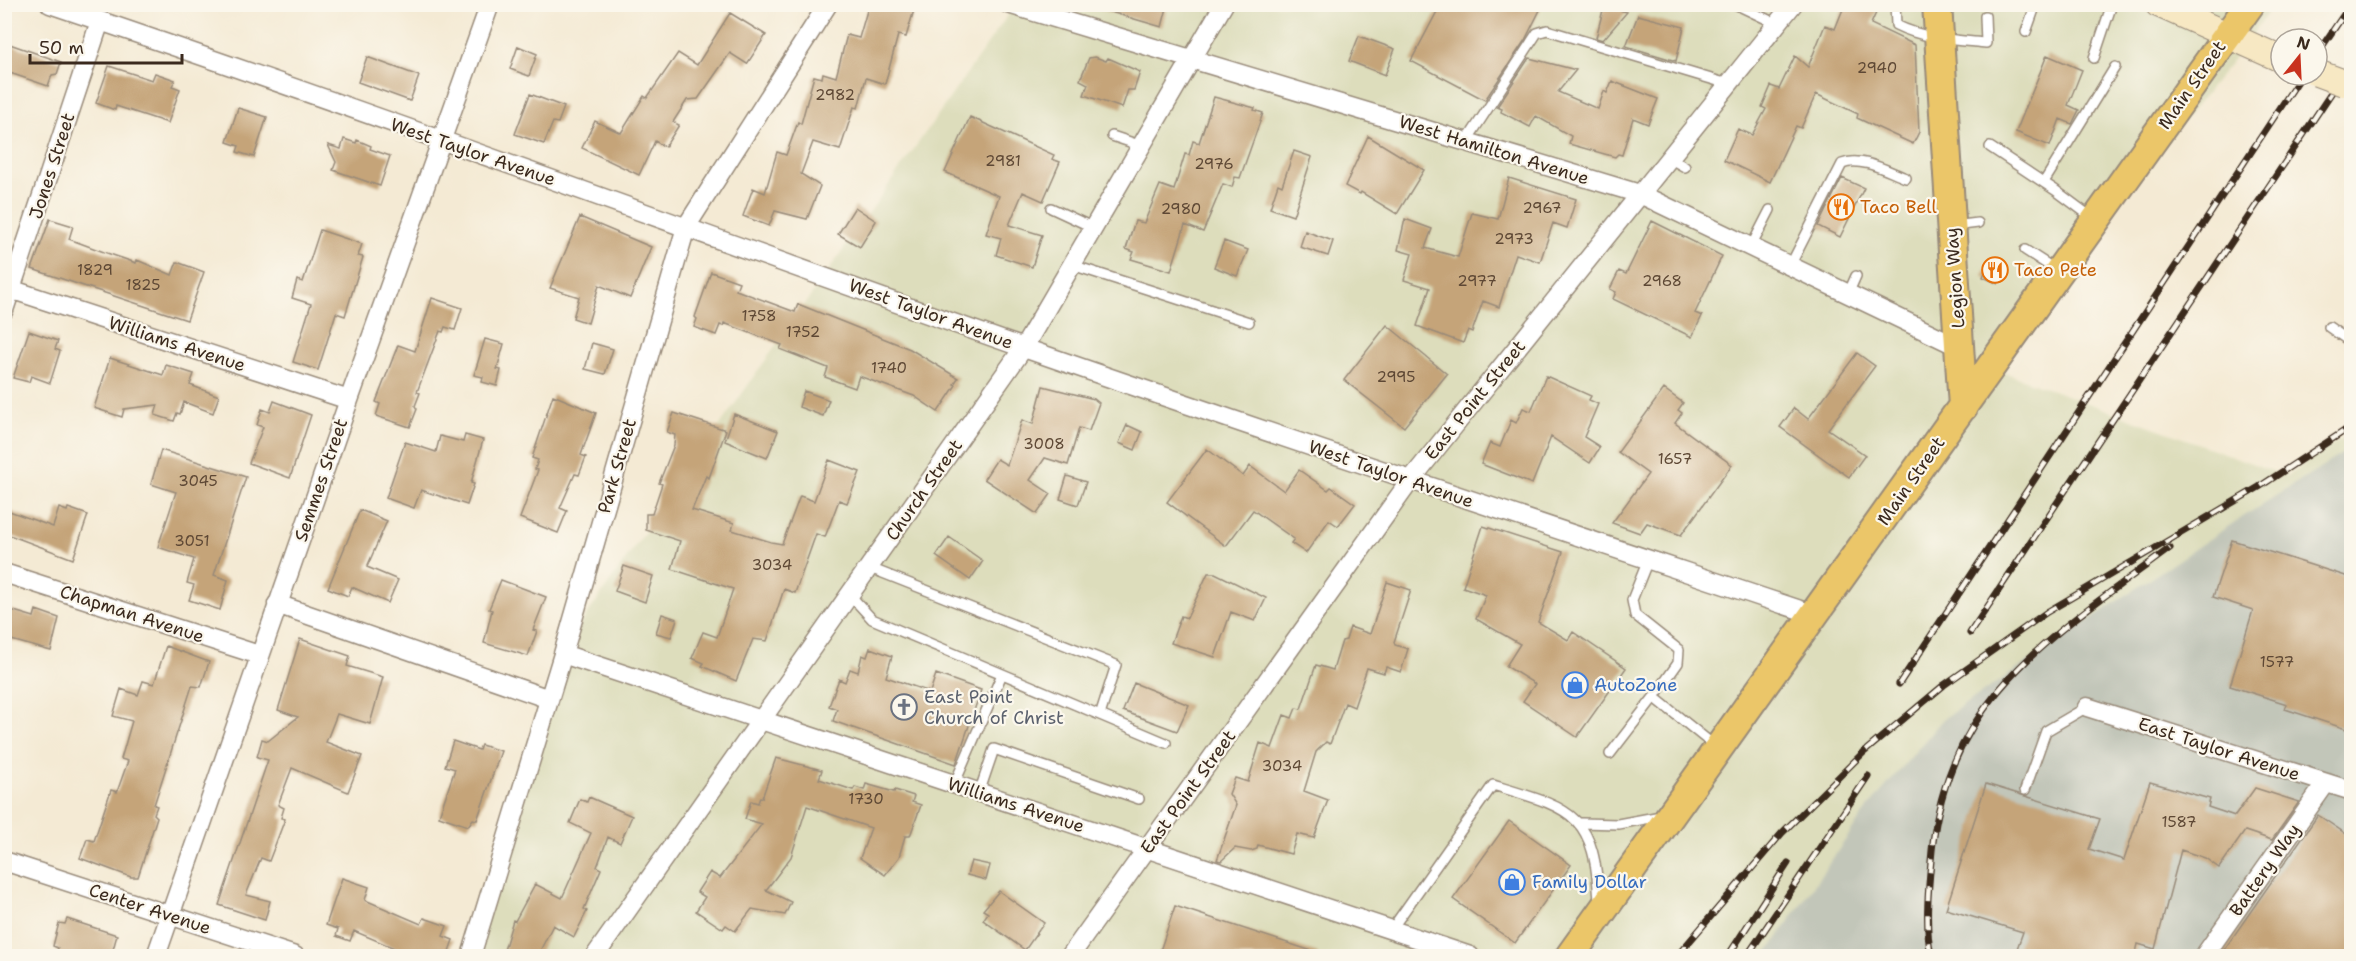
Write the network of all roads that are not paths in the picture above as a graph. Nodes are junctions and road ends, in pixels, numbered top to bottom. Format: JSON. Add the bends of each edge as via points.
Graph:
{"nodes":[{"id":1,"x":490,"y":4,"type":"edge"},
{"id":2,"x":828,"y":4,"type":"edge"},
{"id":3,"x":1008,"y":4,"type":"edge"},
{"id":4,"x":1224,"y":4,"type":"edge"},
{"id":5,"x":1736,"y":4,"type":"edge"},
{"id":6,"x":1793,"y":4,"type":"edge"},
{"id":7,"x":1895,"y":4,"type":"edge"},
{"id":8,"x":1937,"y":4,"type":"edge"},
{"id":9,"x":2036,"y":4,"type":"edge"},
{"id":10,"x":2112,"y":4,"type":"edge"},
{"id":11,"x":2157,"y":4,"type":"edge"},
{"id":12,"x":2250,"y":4,"type":"edge"},
{"id":13,"x":62,"y":6,"type":"edge"},
{"id":14,"x":1985,"y":16,"type":"dead end"},
{"id":15,"x":100,"y":21,"type":"junction"},
{"id":16,"x":1777,"y":24,"type":"junction"},
{"id":17,"x":2026,"y":32,"type":"dead end"},
{"id":18,"x":2228,"y":35,"type":"junction"},
{"id":19,"x":1939,"y":38,"type":"junction"},
{"id":20,"x":2269,"y":54,"type":"edge"},
{"id":21,"x":2094,"y":58,"type":"dead end"},
{"id":22,"x":1192,"y":59,"type":"junction"},
{"id":23,"x":2115,"y":67,"type":"dead end"},
{"id":24,"x":2329,"y":77,"type":"edge"},
{"id":25,"x":1728,"y":84,"type":"junction"},
{"id":26,"x":2348,"y":84,"type":"edge"},
{"id":27,"x":1112,"y":136,"type":"dead end"},
{"id":28,"x":442,"y":140,"type":"junction"},
{"id":29,"x":1466,"y":141,"type":"junction"},
{"id":30,"x":1142,"y":146,"type":"junction"},
{"id":31,"x":1990,"y":147,"type":"dead end"},
{"id":32,"x":1906,"y":178,"type":"dead end"},
{"id":33,"x":2044,"y":182,"type":"junction"},
{"id":34,"x":1640,"y":194,"type":"junction"},
{"id":35,"x":1051,"y":207,"type":"dead end"},
{"id":36,"x":1770,"y":210,"type":"dead end"},
{"id":37,"x":2096,"y":221,"type":"junction"},
{"id":38,"x":686,"y":227,"type":"junction"},
{"id":39,"x":1094,"y":228,"type":"junction"},
{"id":40,"x":1750,"y":247,"type":"junction"},
{"id":41,"x":2025,"y":250,"type":"dead end"},
{"id":42,"x":1072,"y":265,"type":"junction"},
{"id":43,"x":1790,"y":266,"type":"junction"},
{"id":44,"x":2059,"y":272,"type":"junction"},
{"id":45,"x":1856,"y":276,"type":"dead end"},
{"id":46,"x":8,"y":288,"type":"edge"},
{"id":47,"x":1848,"y":294,"type":"junction"},
{"id":48,"x":4,"y":310,"type":"edge"},
{"id":49,"x":1249,"y":322,"type":"dead end"},
{"id":50,"x":2329,"y":327,"type":"dead end"},
{"id":51,"x":2352,"y":343,"type":"edge"},
{"id":52,"x":1024,"y":347,"type":"junction"},
{"id":53,"x":1959,"y":347,"type":"junction"},
{"id":54,"x":349,"y":400,"type":"junction"},
{"id":55,"x":1963,"y":407,"type":"junction"},
{"id":56,"x":1410,"y":481,"type":"junction"},
{"id":57,"x":1648,"y":560,"type":"junction"},
{"id":58,"x":870,"y":568,"type":"junction"},
{"id":59,"x":4,"y":573,"type":"edge"},
{"id":60,"x":851,"y":596,"type":"junction"},
{"id":61,"x":277,"y":604,"type":"junction"},
{"id":62,"x":1815,"y":615,"type":"junction"},
{"id":63,"x":563,"y":654,"type":"junction"},
{"id":64,"x":259,"y":655,"type":"junction"},
{"id":65,"x":1002,"y":674,"type":"junction"},
{"id":66,"x":1654,"y":697,"type":"junction"},
{"id":67,"x":549,"y":699,"type":"junction"},
{"id":68,"x":2087,"y":707,"type":"joint"},
{"id":69,"x":1100,"y":715,"type":"junction"},
{"id":70,"x":763,"y":721,"type":"junction"},
{"id":71,"x":1166,"y":743,"type":"dead end"},
{"id":72,"x":1719,"y":750,"type":"junction"},
{"id":73,"x":1610,"y":754,"type":"dead end"},
{"id":74,"x":2326,"y":783,"type":"junction"},
{"id":75,"x":954,"y":785,"type":"junction"},
{"id":76,"x":2025,"y":790,"type":"dead end"},
{"id":77,"x":2352,"y":791,"type":"edge"},
{"id":78,"x":979,"y":793,"type":"junction"},
{"id":79,"x":1139,"y":799,"type":"dead end"},
{"id":80,"x":1675,"y":811,"type":"junction"},
{"id":81,"x":1581,"y":823,"type":"junction"},
{"id":82,"x":1147,"y":849,"type":"junction"},
{"id":83,"x":4,"y":861,"type":"edge"},
{"id":84,"x":170,"y":915,"type":"junction"},
{"id":85,"x":1598,"y":917,"type":"junction"},
{"id":86,"x":1391,"y":930,"type":"junction"},
{"id":87,"x":1071,"y":956,"type":"edge"},
{"id":88,"x":156,"y":957,"type":"edge"},
{"id":89,"x":295,"y":957,"type":"edge"},
{"id":90,"x":471,"y":957,"type":"edge"},
{"id":91,"x":595,"y":957,"type":"edge"},
{"id":92,"x":1470,"y":957,"type":"edge"},
{"id":93,"x":1570,"y":957,"type":"edge"},
{"id":94,"x":2204,"y":957,"type":"edge"}],
"edges":[{"from":1,"to":28,"type":"street","name":"Semmes Street"},
{"from":2,"to":38,"type":"street","name":"Park Street"},
{"from":3,"to":22,"type":"street","name":"West Hamilton Avenue"},
{"from":4,"to":22,"type":"street","name":"Church Street"},
{"from":5,"to":16,"type":"lane"},
{"from":6,"to":16,"type":"street","name":"East Point Street"},
{"from":7,"to":19,"type":"lane","via":[[1896,26]]},
{"from":8,"to":19,"type":"main road","name":"Legion Way"},
{"from":9,"to":17,"type":"lane"},
{"from":10,"to":21,"type":"lane"},
{"from":11,"to":18,"type":"main road"},
{"from":12,"to":18,"type":"main road","name":"Main Street"},
{"from":13,"to":15,"type":"street","name":"West Taylor Avenue"},
{"from":14,"to":19,"type":"lane","via":[[1986,43]]},
{"from":15,"to":28,"type":"street","name":"West Taylor Avenue"},
{"from":15,"to":46,"type":"street","name":"Jones Street"},
{"from":16,"to":25,"type":"street","name":"East Point Street"},
{"from":18,"to":20,"type":"main road"},
{"from":18,"to":37,"type":"main road","name":"Main Street"},
{"from":19,"to":53,"type":"main road","name":"Legion Way","via":[[1965,224]]},
{"from":22,"to":29,"type":"street","name":"West Hamilton Avenue"},
{"from":22,"to":30,"type":"street","name":"Church Street"},
{"from":23,"to":33,"type":"lane"},
{"from":24,"to":26,"type":"main road","bridge":true},
{"from":25,"to":29,"type":"lane","via":[[1547,30],[1537,33]]},
{"from":25,"to":34,"type":"street","name":"East Point Street","via":[[1677,162]]},
{"from":27,"to":30,"type":"lane"},
{"from":28,"to":38,"type":"street","name":"West Taylor Avenue"},
{"from":28,"to":54,"type":"street","name":"Semmes Street"},
{"from":29,"to":34,"type":"street","name":"West Hamilton Avenue"},
{"from":30,"to":39,"type":"street","name":"Church Street"},
{"from":31,"to":33,"type":"lane"},
{"from":32,"to":43,"type":"lane","via":[[1863,162],[1850,160],[1842,164]]},
{"from":33,"to":37,"type":"lane"},
{"from":34,"to":40,"type":"street","name":"West Hamilton Avenue"},
{"from":34,"to":56,"type":"street","name":"East Point Street"},
{"from":35,"to":39,"type":"lane"},
{"from":36,"to":40,"type":"lane"},
{"from":37,"to":44,"type":"main road","name":"Main Street"},
{"from":38,"to":52,"type":"street","name":"West Taylor Avenue"},
{"from":38,"to":63,"type":"street","name":"Park Street"},
{"from":39,"to":42,"type":"street","name":"Church Street"},
{"from":40,"to":43,"type":"street","name":"West Hamilton Avenue"},
{"from":41,"to":44,"type":"lane"},
{"from":42,"to":49,"type":"lane"},
{"from":42,"to":52,"type":"street","name":"Church Street"},
{"from":43,"to":47,"type":"street","name":"West Hamilton Avenue"},
{"from":44,"to":55,"type":"main road","name":"Main Street"},
{"from":45,"to":47,"type":"lane"},
{"from":46,"to":48,"type":"street","name":"Jones Street"},
{"from":46,"to":54,"type":"street","name":"Williams Avenue"},
{"from":47,"to":53,"type":"street","name":"West Hamilton Avenue"},
{"from":50,"to":51,"type":"lane"},
{"from":52,"to":56,"type":"street","name":"West Taylor Avenue"},
{"from":52,"to":58,"type":"street","name":"Church Street"},
{"from":53,"to":55,"type":"main road","name":"Legion Way"},
{"from":54,"to":61,"type":"street","name":"Semmes Street"},
{"from":55,"to":62,"type":"main road","name":"Main Street"},
{"from":56,"to":57,"type":"street","name":"West Taylor Avenue"},
{"from":56,"to":82,"type":"street","name":"East Point Street"},
{"from":57,"to":62,"type":"street","name":"West Taylor Avenue"},
{"from":57,"to":66,"type":"lane","via":[[1632,600],[1635,615],[1679,650],[1678,663]]},
{"from":58,"to":60,"type":"street","name":"Church Street"},
{"from":58,"to":69,"type":"lane","via":[[1116,665]]},
{"from":59,"to":64,"type":"street","name":"Chapman Avenue"},
{"from":60,"to":65,"type":"lane","via":[[872,619]]},
{"from":60,"to":70,"type":"street","name":"Church Street"},
{"from":61,"to":64,"type":"street","name":"Semmes Street"},
{"from":61,"to":67,"type":"street"},
{"from":62,"to":72,"type":"main road","name":"Main Street"},
{"from":63,"to":67,"type":"street","name":"Park Street"},
{"from":63,"to":70,"type":"street","name":"Williams Avenue"},
{"from":64,"to":84,"type":"street","name":"Semmes Street"},
{"from":65,"to":69,"type":"lane"},
{"from":65,"to":75,"type":"lane"},
{"from":66,"to":72,"type":"lane"},
{"from":66,"to":73,"type":"lane"},
{"from":67,"to":90,"type":"street","name":"Park Street"},
{"from":68,"to":74,"type":"street","name":"East Taylor Avenue"},
{"from":68,"to":76,"type":"lane","via":[[2046,731]]},
{"from":69,"to":71,"type":"lane"},
{"from":70,"to":75,"type":"street","name":"Williams Avenue"},
{"from":70,"to":91,"type":"street","name":"Church Street"},
{"from":72,"to":80,"type":"main road","name":"Main Street"},
{"from":74,"to":77,"type":"street","name":"East Taylor Avenue"},
{"from":74,"to":94,"type":"street","name":"Battery Way"},
{"from":75,"to":78,"type":"street","name":"Williams Avenue"},
{"from":78,"to":79,"type":"lane","via":[[994,749]]},
{"from":78,"to":82,"type":"street","name":"Williams Avenue"},
{"from":80,"to":81,"type":"lane","via":[[1618,824]]},
{"from":80,"to":85,"type":"main road","name":"Main Street"},
{"from":81,"to":85,"type":"lane","via":[[1593,851]]},
{"from":81,"to":86,"type":"lane","via":[[1555,804],[1492,785]]},
{"from":82,"to":86,"type":"street","name":"Williams Avenue"},
{"from":82,"to":87,"type":"street","name":"East Point Street"},
{"from":83,"to":84,"type":"street","name":"Center Avenue"},
{"from":84,"to":88,"type":"street","name":"Semmes Street"},
{"from":84,"to":89,"type":"street","name":"Center Avenue"},
{"from":85,"to":93,"type":"main road","name":"Main Street"},
{"from":86,"to":92,"type":"street","name":"Williams Avenue"}]}
